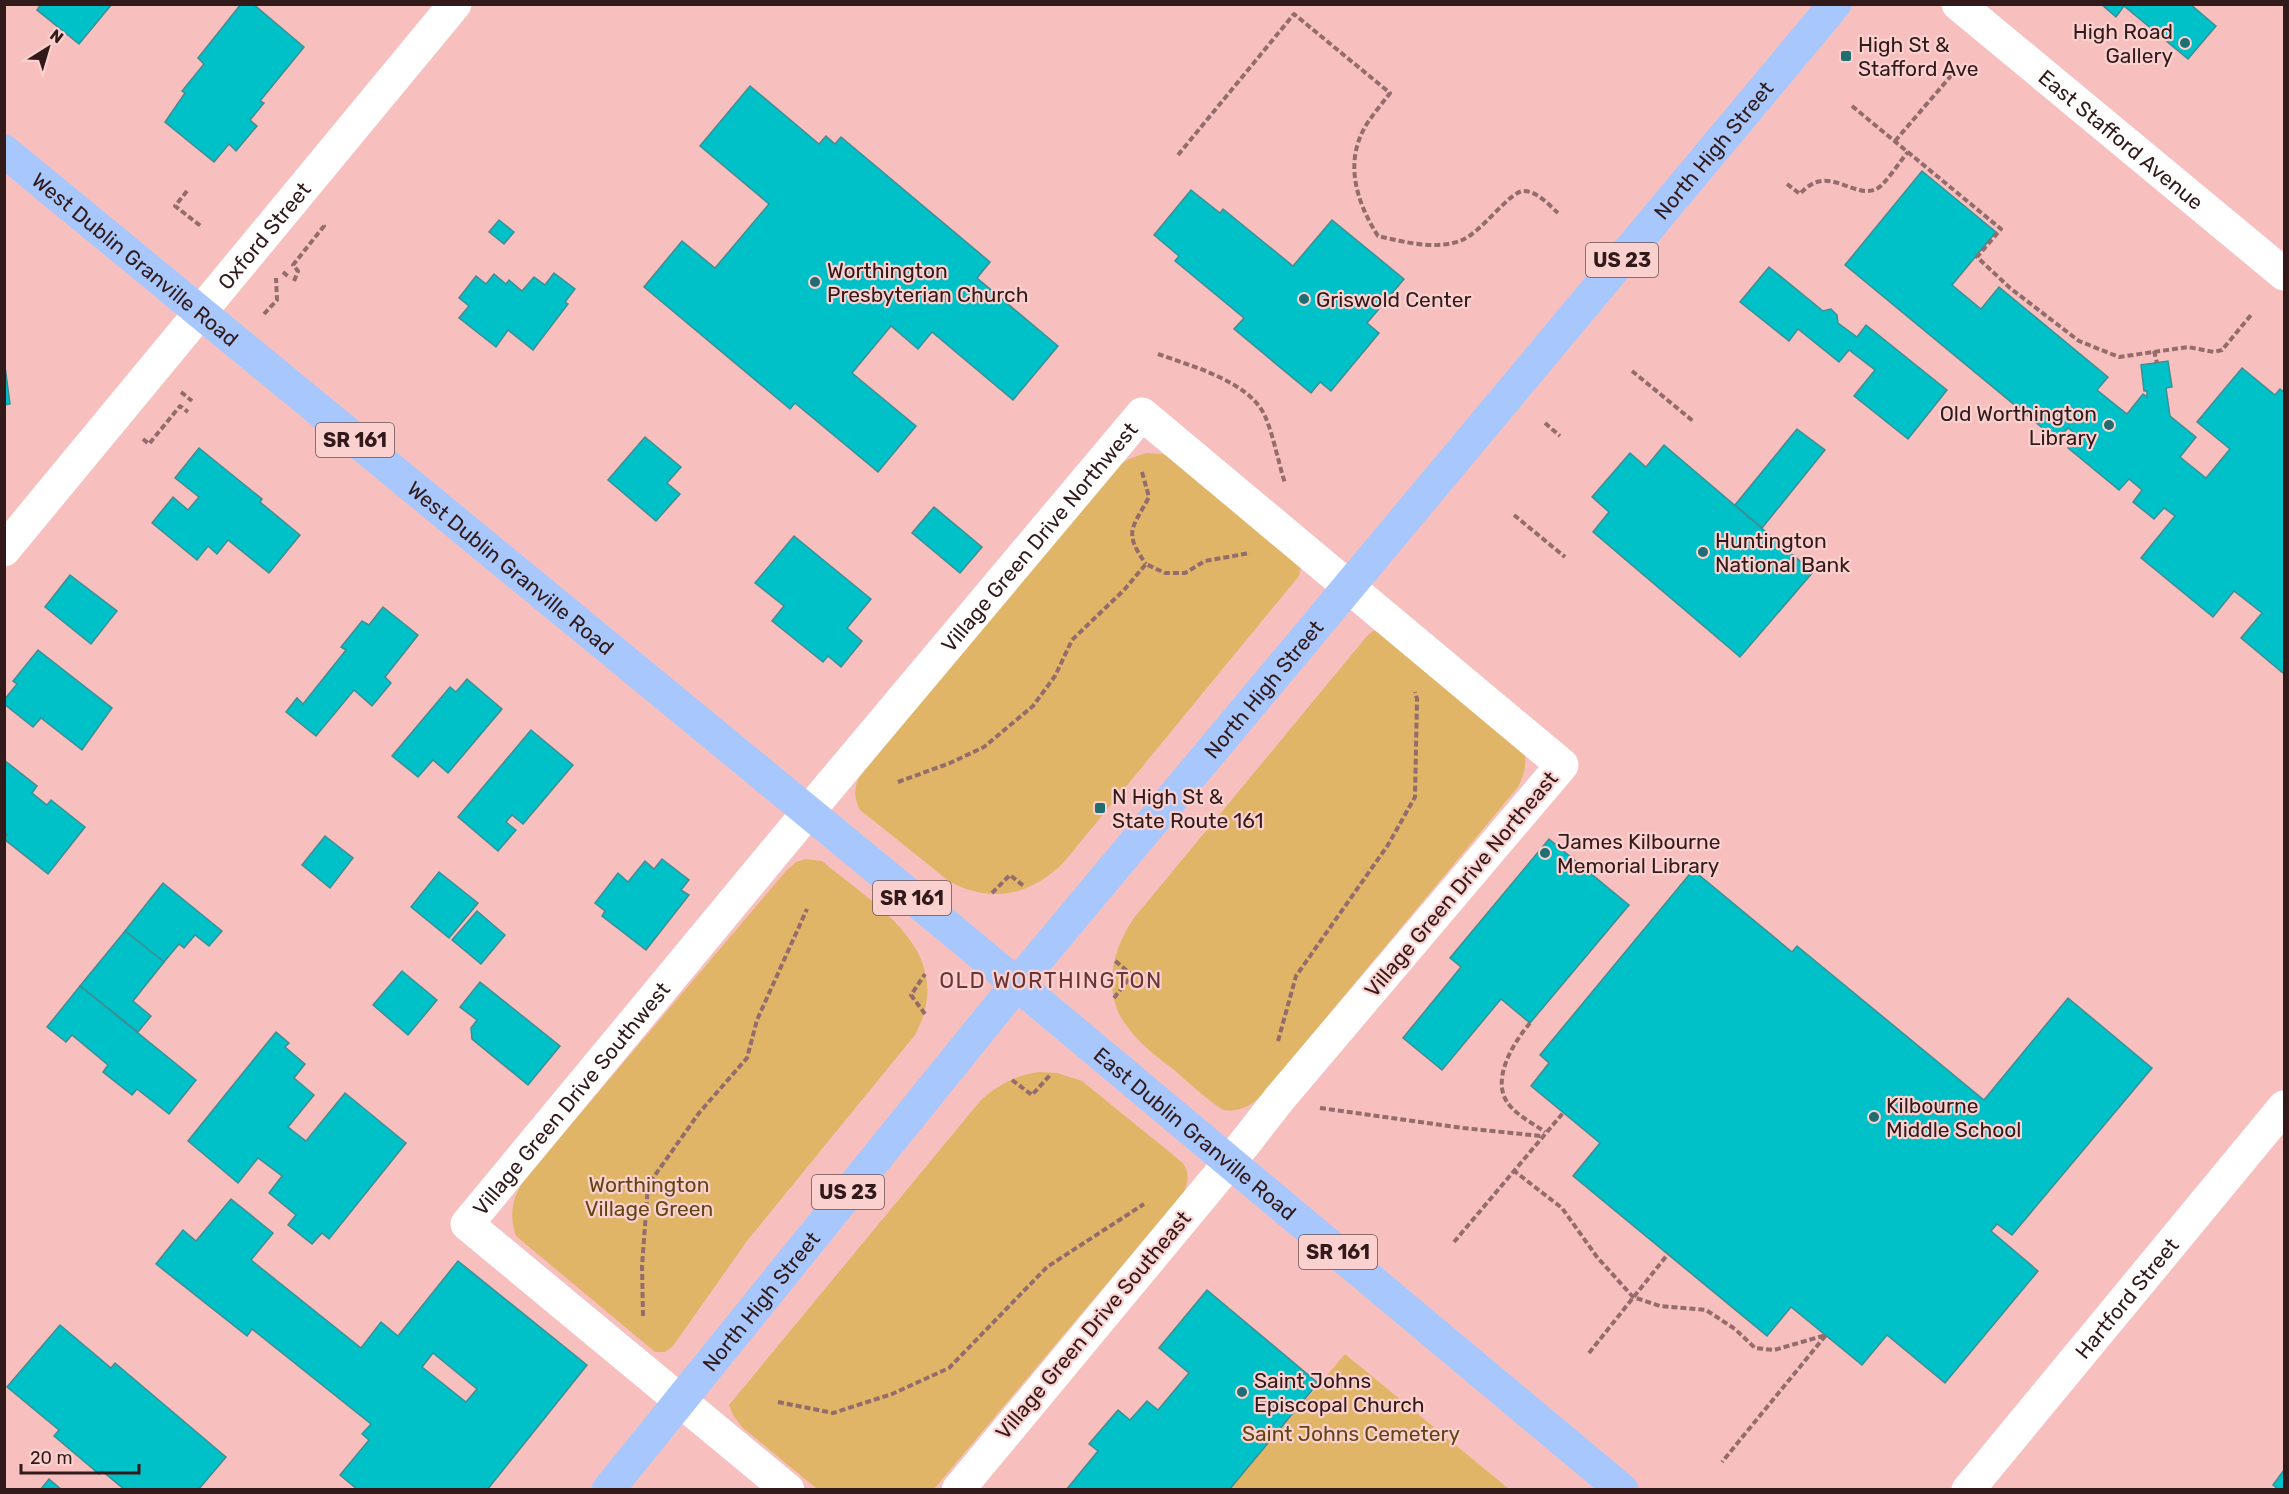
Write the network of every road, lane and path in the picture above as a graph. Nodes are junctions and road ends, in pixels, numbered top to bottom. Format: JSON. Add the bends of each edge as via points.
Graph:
{"nodes":[{"id":1,"x":455,"y":4,"type":"edge"},
{"id":2,"x":1835,"y":4,"type":"edge"},
{"id":3,"x":1958,"y":4,"type":"edge"},
{"id":4,"x":1956,"y":70,"type":"dead end"},
{"id":5,"x":1852,"y":106,"type":"dead end"},
{"id":6,"x":1895,"y":141,"type":"junction"},
{"id":7,"x":4,"y":151,"type":"edge"},
{"id":8,"x":1908,"y":152,"type":"junction"},
{"id":9,"x":1178,"y":155,"type":"dead end"},
{"id":10,"x":1787,"y":184,"type":"dead end"},
{"id":11,"x":187,"y":191,"type":"dead end"},
{"id":12,"x":1558,"y":213,"type":"dead end"},
{"id":13,"x":202,"y":227,"type":"dead end"},
{"id":14,"x":284,"y":272,"type":"dead end"},
{"id":15,"x":2284,"y":274,"type":"edge"},
{"id":16,"x":290,"y":278,"type":"dead end"},
{"id":17,"x":200,"y":313,"type":"junction"},
{"id":18,"x":2251,"y":315,"type":"dead end"},
{"id":19,"x":2154,"y":351,"type":"junction"},
{"id":20,"x":1158,"y":354,"type":"dead end"},
{"id":21,"x":2157,"y":363,"type":"dead end"},
{"id":22,"x":1632,"y":371,"type":"dead end"},
{"id":23,"x":174,"y":399,"type":"dead end"},
{"id":24,"x":192,"y":401,"type":"dead end"},
{"id":25,"x":188,"y":412,"type":"dead end"},
{"id":26,"x":1142,"y":414,"type":"junction"},
{"id":27,"x":1693,"y":421,"type":"dead end"},
{"id":28,"x":1545,"y":423,"type":"dead end"},
{"id":29,"x":149,"y":431,"type":"dead end"},
{"id":30,"x":1560,"y":436,"type":"dead end"},
{"id":31,"x":1286,"y":488,"type":"dead end"},
{"id":32,"x":1514,"y":515,"type":"dead end"},
{"id":33,"x":4,"y":550,"type":"edge"},
{"id":34,"x":1258,"y":553,"type":"dead end"},
{"id":35,"x":1565,"y":557,"type":"dead end"},
{"id":36,"x":1146,"y":564,"type":"junction"},
{"id":37,"x":1349,"y":587,"type":"junction"},
{"id":38,"x":1414,"y":689,"type":"dead end"},
{"id":39,"x":898,"y":782,"type":"dead end"},
{"id":40,"x":808,"y":812,"type":"junction"},
{"id":41,"x":1025,"y":887,"type":"dead end"},
{"id":42,"x":992,"y":893,"type":"dead end"},
{"id":43,"x":807,"y":909,"type":"dead end"},
{"id":44,"x":1114,"y":960,"type":"dead end"},
{"id":45,"x":925,"y":974,"type":"dead end"},
{"id":46,"x":1017,"y":984,"type":"junction"},
{"id":47,"x":1114,"y":998,"type":"dead end"},
{"id":48,"x":925,"y":1014,"type":"dead end"},
{"id":49,"x":1530,"y":1023,"type":"dead end"},
{"id":50,"x":1276,"y":1048,"type":"dead end"},
{"id":51,"x":1051,"y":1074,"type":"dead end"},
{"id":52,"x":1012,"y":1080,"type":"dead end"},
{"id":53,"x":1313,"y":1107,"type":"dead end"},
{"id":54,"x":2284,"y":1107,"type":"edge"},
{"id":55,"x":1563,"y":1113,"type":"dead end"},
{"id":56,"x":1543,"y":1134,"type":"junction"},
{"id":57,"x":1230,"y":1162,"type":"junction"},
{"id":58,"x":1513,"y":1170,"type":"junction"},
{"id":59,"x":1145,"y":1203,"type":"dead end"},
{"id":60,"x":1454,"y":1242,"type":"dead end"},
{"id":61,"x":1668,"y":1254,"type":"dead end"},
{"id":62,"x":1633,"y":1297,"type":"junction"},
{"id":63,"x":643,"y":1316,"type":"dead end"},
{"id":64,"x":1589,"y":1353,"type":"dead end"},
{"id":65,"x":682,"y":1401,"type":"junction"},
{"id":66,"x":778,"y":1402,"type":"dead end"},
{"id":67,"x":1722,"y":1462,"type":"dead end"},
{"id":68,"x":608,"y":1490,"type":"edge"},
{"id":69,"x":788,"y":1490,"type":"edge"},
{"id":70,"x":958,"y":1490,"type":"edge"},
{"id":71,"x":1622,"y":1490,"type":"edge"},
{"id":72,"x":1968,"y":1490,"type":"edge"}],
"edges":[{"from":1,"to":17,"type":"street","name":"Oxford Street"},
{"from":2,"to":37,"type":"main road","name":"North High Street","number":"US 23"},
{"from":3,"to":15,"type":"street","name":"East Stafford Avenue"},
{"from":4,"to":6,"type":"path"},
{"from":5,"to":6,"type":"path"},
{"from":6,"to":8,"type":"path"},
{"from":7,"to":17,"type":"main road","name":"West Dublin Granville Road","number":"SR 161"},
{"from":8,"to":10,"type":"path","via":[[1879,188],[1868,191],[1823,180],[1811,183],[1800,194]]},
{"from":8,"to":19,"type":"path","via":[[2001,229],[1977,257],[2010,288],[2079,341],[2119,357]]},
{"from":9,"to":12,"type":"path","via":[[1293,14],[1390,93],[1366,126],[1354,160],[1355,186],[1365,215],[1378,236],[1424,245],[1459,241],[1485,224],[1515,193],[1525,190],[1539,196]]},
{"from":11,"to":13,"type":"path","via":[[176,206]]},
{"from":14,"to":16,"type":"path"},
{"from":17,"to":33,"type":"street","name":"Oxford Street"},
{"from":17,"to":40,"type":"main road","name":"West Dublin Granville Road","number":"SR 161"},
{"from":18,"to":19,"type":"path","via":[[2222,350],[2188,347]]},
{"from":19,"to":21,"type":"path"},
{"from":20,"to":31,"type":"path","via":[[1227,380],[1258,405],[1265,416]]},
{"from":22,"to":27,"type":"path"},
{"from":23,"to":24,"type":"path","via":[[182,393]]},
{"from":25,"to":29,"type":"path","via":[[180,406],[149,444],[143,439]]},
{"from":26,"to":36,"type":"path","via":[[1139,462],[1149,497],[1131,531],[1134,548]]},
{"from":26,"to":37,"type":"street","name":"Village Green Drive Northwest"},
{"from":26,"to":40,"type":"street","name":"Village Green Drive Northwest"},
{"from":28,"to":30,"type":"path"},
{"from":32,"to":35,"type":"path"},
{"from":34,"to":36,"type":"path","via":[[1205,561],[1185,573],[1165,573]]},
{"from":36,"to":39,"type":"path","via":[[1072,640],[1055,676],[1033,706],[984,747]]},
{"from":37,"to":46,"type":"main road","name":"North High Street","number":"US 23"},
{"from":37,"to":57,"type":"street","name":"Village Green Drive Northeast","via":[[1562,765]]},
{"from":38,"to":50,"type":"path","via":[[1415,797],[1388,845],[1296,976]]},
{"from":40,"to":46,"type":"main road","name":"West Dublin Granville Road","number":"SR 161"},
{"from":40,"to":65,"type":"street","name":"Village Green Drive Southwest","via":[[467,1224]]},
{"from":41,"to":42,"type":"path","via":[[1011,875]]},
{"from":43,"to":63,"type":"path","via":[[757,1020],[747,1058],[699,1113],[648,1185]]},
{"from":44,"to":47,"type":"path","via":[[1132,975]]},
{"from":45,"to":48,"type":"path","via":[[911,995]]},
{"from":46,"to":57,"type":"main road","name":"East Dublin Granville Road","number":"SR 161"},
{"from":46,"to":65,"type":"main road","name":"North High Street","number":"US 23"},
{"from":49,"to":56,"type":"path","via":[[1512,1049],[1501,1088],[1511,1107]]},
{"from":51,"to":52,"type":"path","via":[[1032,1095]]},
{"from":53,"to":56,"type":"path","via":[[1463,1128]]},
{"from":54,"to":72,"type":"street","name":"Hartford Street"},
{"from":55,"to":56,"type":"path"},
{"from":56,"to":58,"type":"path"},
{"from":57,"to":70,"type":"street","name":"Village Green Drive Southeast"},
{"from":57,"to":71,"type":"main road","name":"East Dublin Granville Road","number":"SR 161"},
{"from":58,"to":60,"type":"path"},
{"from":58,"to":62,"type":"path","via":[[1562,1208],[1597,1257]]},
{"from":59,"to":66,"type":"path","via":[[1047,1267],[949,1368],[892,1394],[833,1413]]},
{"from":61,"to":62,"type":"path"},
{"from":62,"to":64,"type":"path"},
{"from":62,"to":67,"type":"path","via":[[1660,1306],[1706,1310],[1755,1348],[1774,1350],[1826,1335]]},
{"from":65,"to":68,"type":"main road","name":"North High Street","number":"US 23"},
{"from":65,"to":69,"type":"street"}]}
